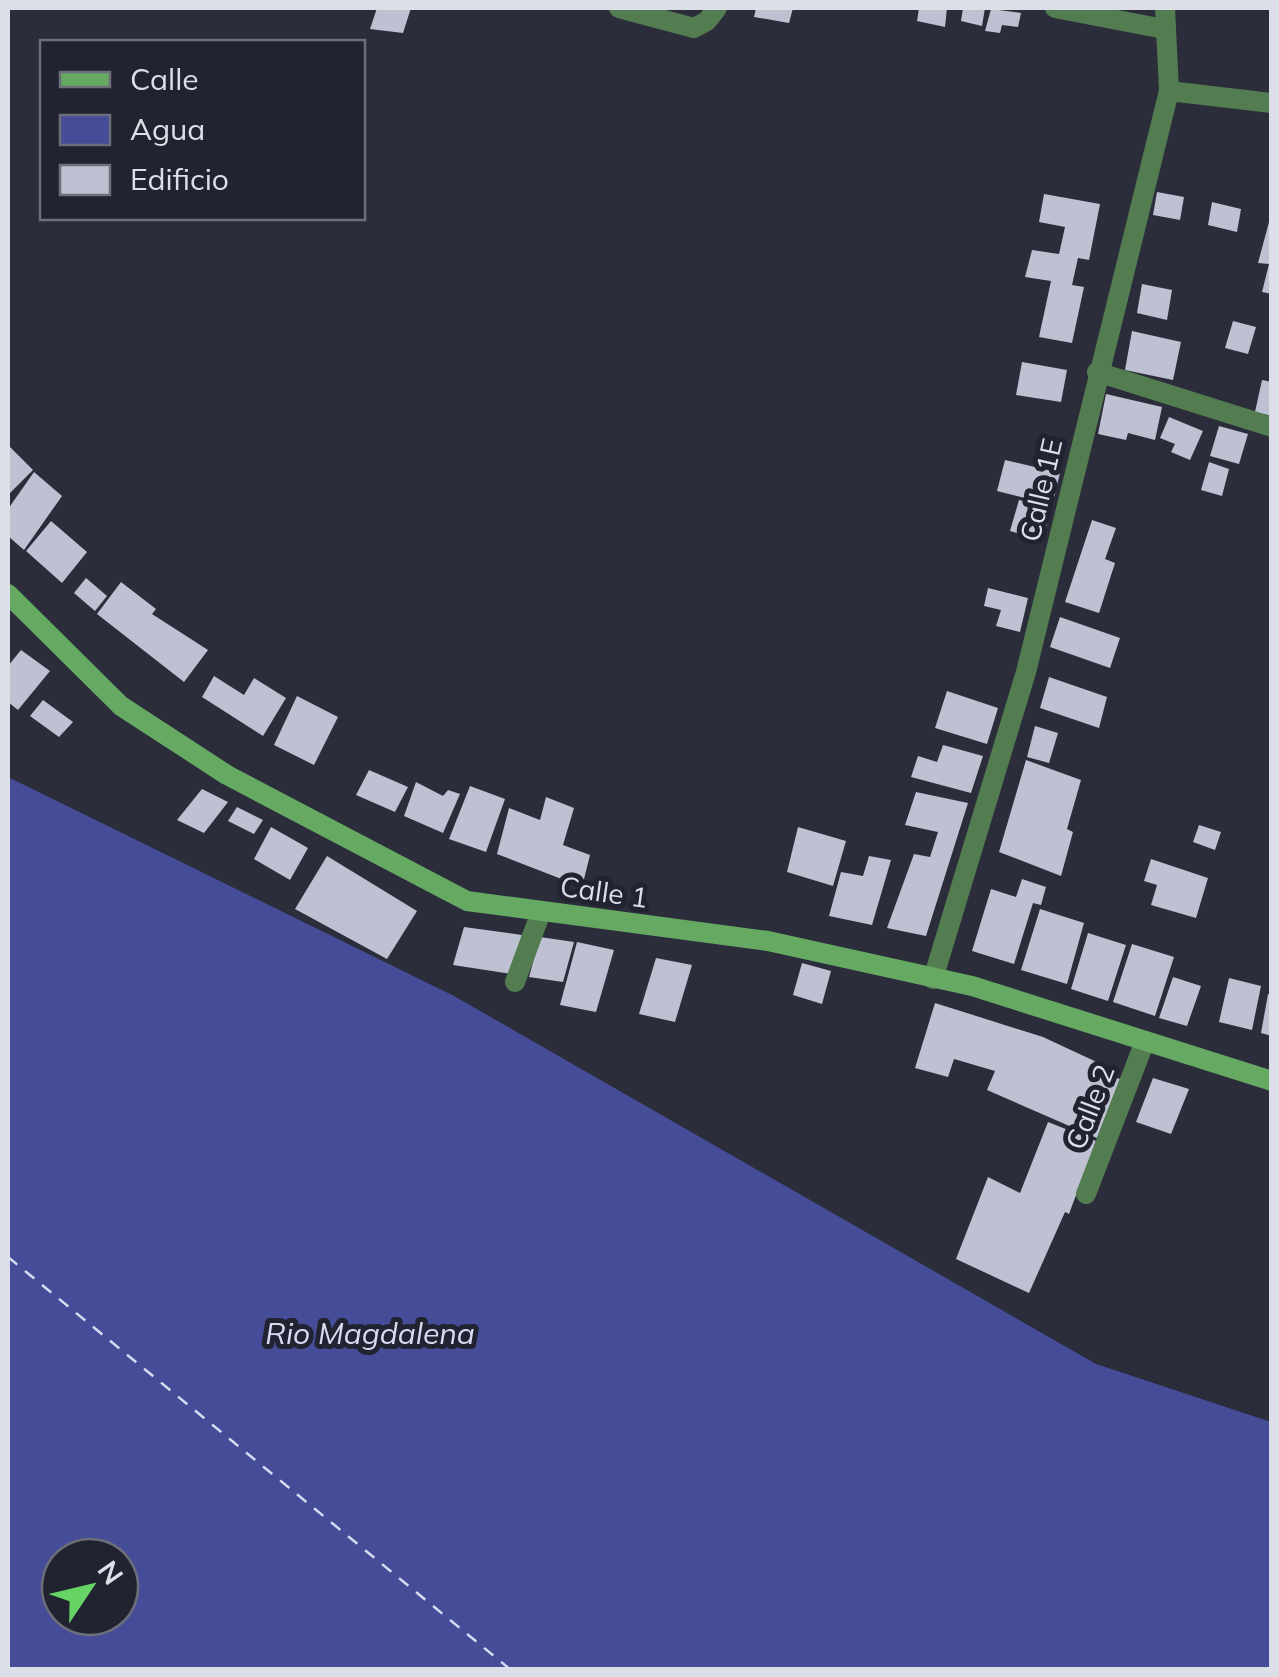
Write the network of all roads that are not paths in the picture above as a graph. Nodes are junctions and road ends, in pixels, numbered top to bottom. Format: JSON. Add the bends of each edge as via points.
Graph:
{"nodes":[{"id":1,"x":619,"y":8,"type":"edge"},
{"id":2,"x":716,"y":8,"type":"edge"},
{"id":3,"x":1054,"y":8,"type":"edge"},
{"id":4,"x":1164,"y":18,"type":"edge"},
{"id":5,"x":1169,"y":91,"type":"junction"},
{"id":6,"x":1272,"y":103,"type":"edge"},
{"id":7,"x":1097,"y":372,"type":"junction"},
{"id":8,"x":1272,"y":427,"type":"edge"},
{"id":9,"x":11,"y":606,"type":"edge"},
{"id":10,"x":541,"y":912,"type":"junction"},
{"id":11,"x":933,"y":979,"type":"junction"},
{"id":12,"x":515,"y":982,"type":"dead end"},
{"id":13,"x":1145,"y":1041,"type":"junction"},
{"id":14,"x":1272,"y":1080,"type":"edge"},
{"id":15,"x":1086,"y":1194,"type":"dead end"}],
"edges":[{"from":1,"to":2,"type":"street","via":[[694,28]]},
{"from":3,"to":4,"type":"street"},
{"from":4,"to":5,"type":"street","name":"Calle 1E"},
{"from":5,"to":6,"type":"street"},
{"from":5,"to":7,"type":"street","name":"Calle 1E"},
{"from":7,"to":8,"type":"street"},
{"from":7,"to":11,"type":"street","name":"Calle 1E","via":[[1026,672]]},
{"from":9,"to":10,"type":"street","name":"Calle 1","via":[[121,706],[227,775],[467,900]]},
{"from":10,"to":11,"type":"street","name":"Calle 1","via":[[768,942]]},
{"from":10,"to":12,"type":"street"},
{"from":11,"to":13,"type":"street","name":"Calle 1"},
{"from":13,"to":14,"type":"street","name":"Calle 1"},
{"from":13,"to":15,"type":"street","name":"Calle 2"}]}
